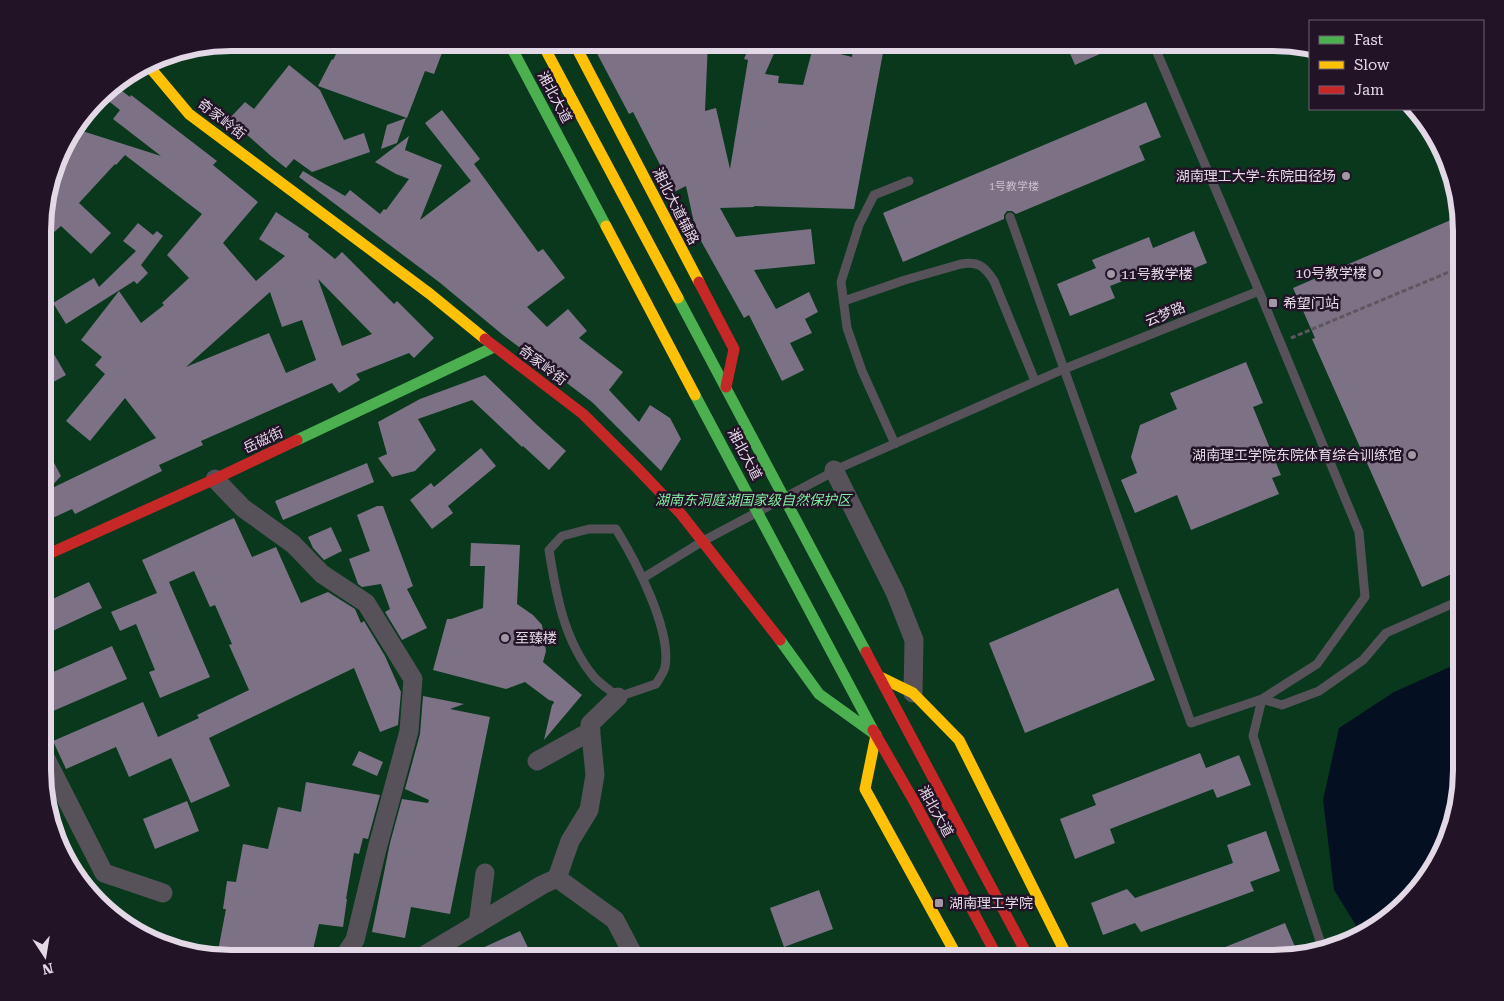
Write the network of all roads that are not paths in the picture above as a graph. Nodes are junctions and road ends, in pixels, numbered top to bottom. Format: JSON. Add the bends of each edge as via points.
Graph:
{"nodes":[{"id":1,"x":514,"y":51,"type":"edge"},
{"id":2,"x":547,"y":51,"type":"edge"},
{"id":3,"x":579,"y":51,"type":"edge"},
{"id":4,"x":1157,"y":51,"type":"edge"},
{"id":5,"x":152,"y":70,"type":"edge"},
{"id":6,"x":909,"y":180,"type":"dead end"},
{"id":7,"x":1010,"y":217,"type":"dead end"},
{"id":8,"x":1259,"y":291,"type":"junction"},
{"id":9,"x":844,"y":301,"type":"junction"},
{"id":10,"x":494,"y":347,"type":"junction"},
{"id":11,"x":1064,"y":369,"type":"junction"},
{"id":12,"x":1035,"y":381,"type":"junction"},
{"id":13,"x":726,"y":387,"type":"junction"},
{"id":14,"x":894,"y":444,"type":"junction"},
{"id":15,"x":834,"y":470,"type":"junction"},
{"id":16,"x":215,"y":479,"type":"junction"},
{"id":17,"x":703,"y":541,"type":"junction"},
{"id":18,"x":51,"y":553,"type":"edge"},
{"id":19,"x":643,"y":578,"type":"junction"},
{"id":20,"x":1453,"y":604,"type":"edge"},
{"id":21,"x":880,"y":677,"type":"junction"},
{"id":22,"x":618,"y":696,"type":"junction"},
{"id":23,"x":1262,"y":699,"type":"junction"},
{"id":24,"x":914,"y":701,"type":"junction"},
{"id":25,"x":917,"y":725,"type":"dead end"},
{"id":26,"x":591,"y":731,"type":"junction"},
{"id":27,"x":876,"y":735,"type":"junction"},
{"id":28,"x":920,"y":751,"type":"junction"},
{"id":29,"x":537,"y":760,"type":"dead end"},
{"id":30,"x":51,"y":769,"type":"edge"},
{"id":31,"x":485,"y":873,"type":"dead end"},
{"id":32,"x":557,"y":878,"type":"junction"},
{"id":33,"x":163,"y":893,"type":"dead end"},
{"id":34,"x":478,"y":924,"type":"junction"},
{"id":35,"x":1321,"y":944,"type":"edge"},
{"id":36,"x":348,"y":950,"type":"edge"},
{"id":37,"x":434,"y":950,"type":"edge"},
{"id":38,"x":631,"y":950,"type":"edge"},
{"id":39,"x":954,"y":950,"type":"edge"},
{"id":40,"x":994,"y":950,"type":"edge"},
{"id":41,"x":1025,"y":950,"type":"edge"},
{"id":42,"x":1064,"y":950,"type":"edge"}],
"edges":[{"from":1,"to":27,"type":"main road","name":"湘北大道"},
{"from":2,"to":13,"type":"main road","name":"湘北大道"},
{"from":3,"to":13,"type":"main road","name":"湘北大道辅路","via":[[734,349]]},
{"from":4,"to":8,"type":"lane"},
{"from":5,"to":10,"type":"main road","name":"奇家岭街","via":[[189,114],[430,294]]},
{"from":6,"to":9,"type":"lane","via":[[874,195],[859,225],[841,282]]},
{"from":7,"to":11,"type":"lane"},
{"from":8,"to":11,"type":"lane","name":"云梦路"},
{"from":8,"to":23,"type":"lane","via":[[1359,532],[1366,597],[1317,664]]},
{"from":9,"to":12,"type":"lane","via":[[962,264],[979,264],[994,281]]},
{"from":9,"to":14,"type":"lane","via":[[847,328],[862,371]]},
{"from":10,"to":16,"type":"main road","name":"岳磁街"},
{"from":10,"to":17,"type":"main road","name":"奇家岭街","via":[[583,414],[681,514]]},
{"from":11,"to":12,"type":"lane","name":"云梦路"},
{"from":11,"to":23,"type":"lane","via":[[1191,723]]},
{"from":12,"to":14,"type":"lane","name":"云梦路"},
{"from":13,"to":21,"type":"main road","name":"湘北大道"},
{"from":14,"to":15,"type":"lane","name":"云梦路"},
{"from":15,"to":17,"type":"lane","name":"云梦路"},
{"from":15,"to":24,"type":"street","via":[[895,592],[914,640]]},
{"from":16,"to":18,"type":"main road","name":"岳磁街"},
{"from":16,"to":36,"type":"street","via":[[243,508],[293,544],[322,574],[366,602],[412,679],[409,731],[355,940]]},
{"from":17,"to":19,"type":"lane","name":"云梦路"},
{"from":17,"to":27,"type":"main road","name":"奇家岭街","via":[[819,694]]},
{"from":19,"to":22,"type":"lane","via":[[666,645],[665,668],[656,684]]},
{"from":19,"to":22,"type":"lane","via":[[616,529],[589,529],[562,536],[549,550],[559,607],[568,632],[594,678]]},
{"from":20,"to":23,"type":"lane","via":[[1386,633],[1364,660],[1319,691],[1282,705]]},
{"from":21,"to":24,"type":"main road"},
{"from":21,"to":28,"type":"main road","name":"湘北大道"},
{"from":22,"to":26,"type":"street","via":[[590,724]]},
{"from":23,"to":35,"type":"lane","via":[[1253,736]]},
{"from":24,"to":42,"type":"main road","via":[[958,740]]},
{"from":25,"to":28,"type":"main road"},
{"from":26,"to":29,"type":"street"},
{"from":26,"to":32,"type":"street","via":[[596,775],[589,810],[570,841]]},
{"from":27,"to":39,"type":"main road","via":[[864,789]]},
{"from":27,"to":40,"type":"main road","name":"湘北大道"},
{"from":28,"to":41,"type":"main road","name":"湘北大道"},
{"from":30,"to":33,"type":"street","via":[[104,873]]},
{"from":31,"to":34,"type":"street"},
{"from":32,"to":34,"type":"street"},
{"from":32,"to":38,"type":"street","via":[[615,920]]},
{"from":34,"to":37,"type":"street"}]}
